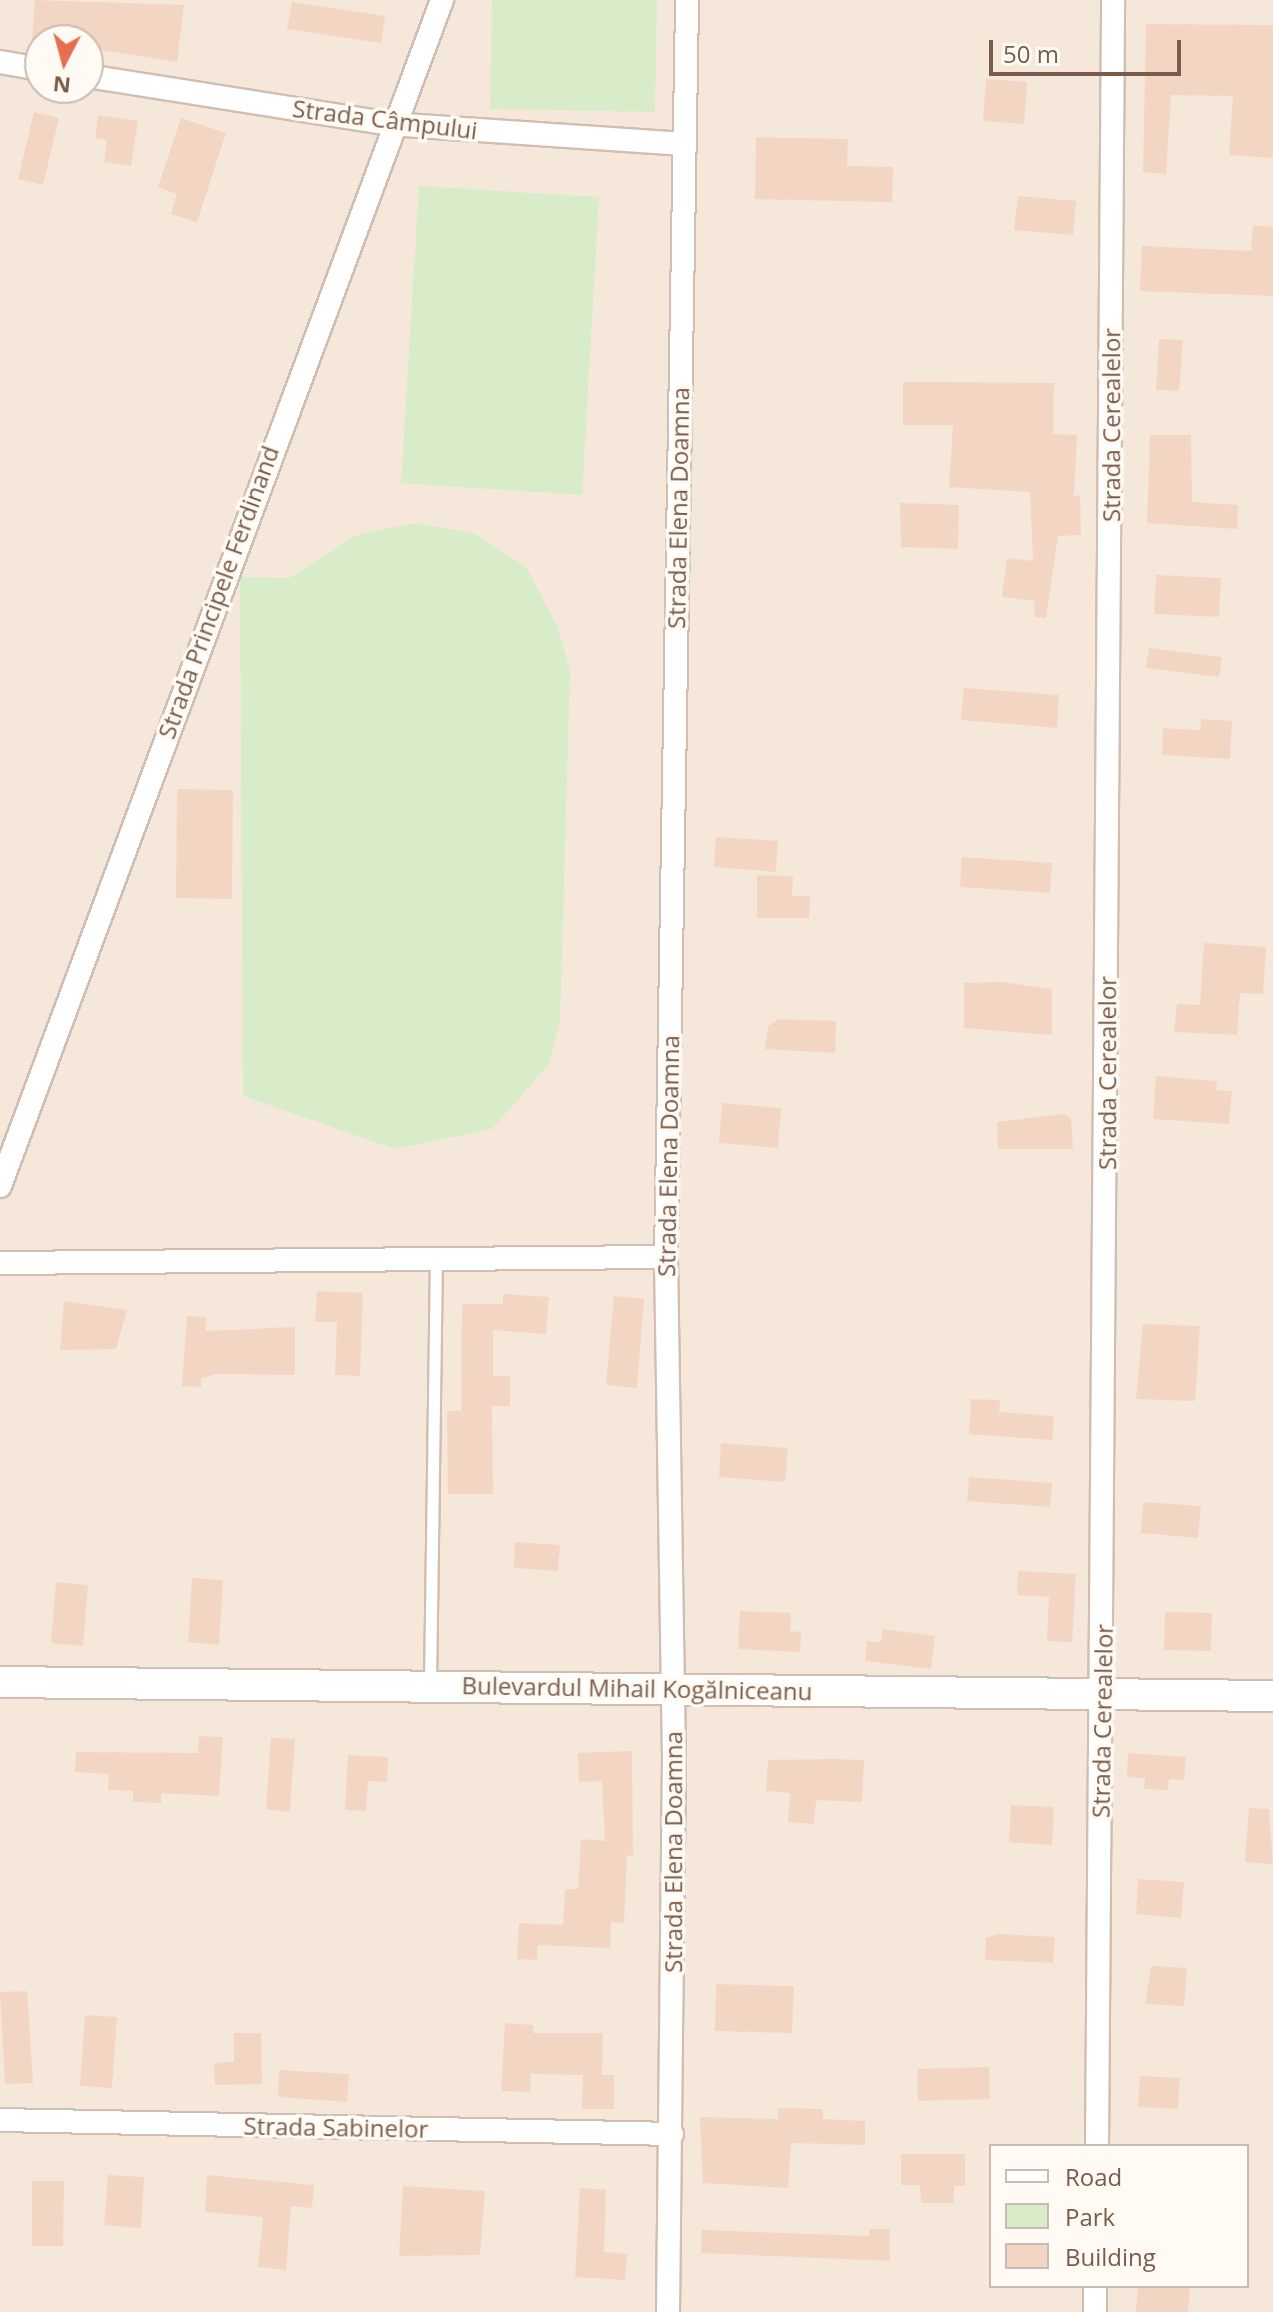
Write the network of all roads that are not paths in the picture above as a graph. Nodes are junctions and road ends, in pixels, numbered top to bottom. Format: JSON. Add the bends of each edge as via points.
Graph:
{"nodes":[{"id":1,"x":442,"y":0,"type":"edge"},
{"id":2,"x":687,"y":0,"type":"edge"},
{"id":3,"x":1113,"y":0,"type":"edge"},
{"id":4,"x":0,"y":62,"type":"edge"},
{"id":5,"x":24,"y":66,"type":"edge"},
{"id":6,"x":104,"y":79,"type":"edge"},
{"id":7,"x":390,"y":124,"type":"junction"},
{"id":8,"x":684,"y":144,"type":"junction"},
{"id":9,"x":0,"y":1186,"type":"edge"},
{"id":10,"x":666,"y":1257,"type":"junction"},
{"id":11,"x":436,"y":1259,"type":"junction"},
{"id":12,"x":0,"y":1263,"type":"edge"},
{"id":13,"x":0,"y":1682,"type":"edge"},
{"id":14,"x":430,"y":1686,"type":"junction"},
{"id":15,"x":673,"y":1688,"type":"junction"},
{"id":16,"x":1103,"y":1694,"type":"junction"},
{"id":17,"x":1273,"y":1696,"type":"edge"},
{"id":18,"x":0,"y":2120,"type":"edge"},
{"id":19,"x":672,"y":2134,"type":"junction"},
{"id":20,"x":1097,"y":2144,"type":"edge"},
{"id":21,"x":1095,"y":2288,"type":"edge"},
{"id":22,"x":668,"y":2312,"type":"edge"},
{"id":23,"x":1095,"y":2312,"type":"edge"}],
"edges":[{"from":1,"to":7,"type":"street","name":"Strada Principele Ferdinand"},
{"from":2,"to":8,"type":"street","name":"Strada Elena Doamna"},
{"from":3,"to":16,"type":"street","name":"Strada Cerealelor"},
{"from":4,"to":5,"type":"street"},
{"from":6,"to":7,"type":"street","name":"Strada Câmpului"},
{"from":7,"to":8,"type":"street","name":"Strada Câmpului"},
{"from":7,"to":9,"type":"street","name":"Strada Principele Ferdinand"},
{"from":8,"to":10,"type":"street","name":"Strada Elena Doamna"},
{"from":10,"to":11,"type":"street"},
{"from":10,"to":15,"type":"street","name":"Strada Elena Doamna"},
{"from":11,"to":12,"type":"street"},
{"from":11,"to":14,"type":"lane"},
{"from":13,"to":14,"type":"main road","name":"Bulevardul Mihail Kogălniceanu"},
{"from":14,"to":15,"type":"main road","name":"Bulevardul Mihail Kogălniceanu"},
{"from":15,"to":16,"type":"main road","name":"Bulevardul Mihail Kogălniceanu"},
{"from":15,"to":19,"type":"street","name":"Strada Elena Doamna"},
{"from":16,"to":17,"type":"main road","name":"Bulevardul Mihail Kogălniceanu"},
{"from":16,"to":20,"type":"street","name":"Strada Cerealelor"},
{"from":18,"to":19,"type":"street","name":"Strada Sabinelor"},
{"from":19,"to":22,"type":"street","name":"Strada Elena Doamna"},
{"from":21,"to":23,"type":"street"}]}
